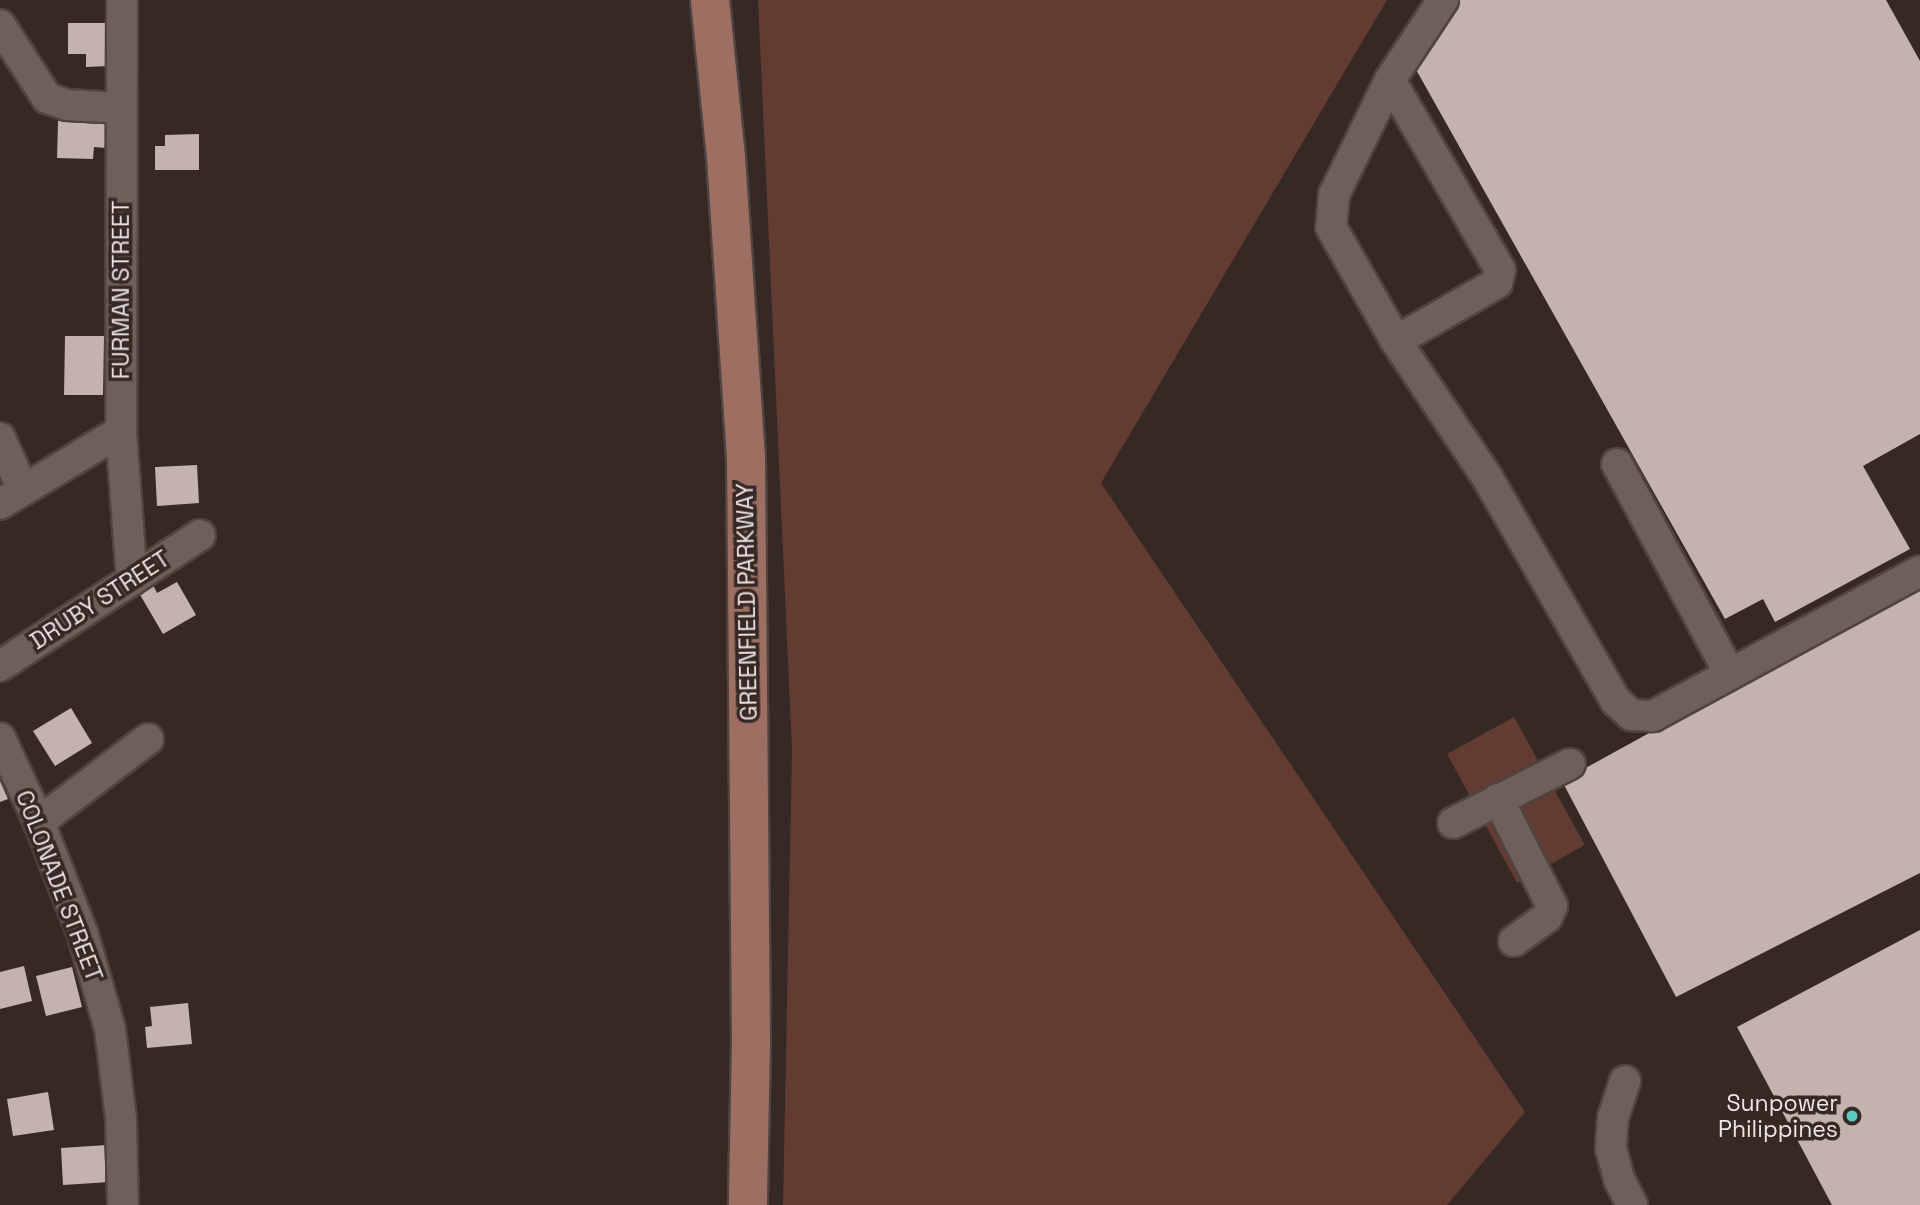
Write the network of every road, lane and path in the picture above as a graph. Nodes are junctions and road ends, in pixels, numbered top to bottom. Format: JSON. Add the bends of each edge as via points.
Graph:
{"nodes":[{"id":1,"x":122,"y":0,"type":"edge"},
{"id":2,"x":710,"y":0,"type":"edge"},
{"id":3,"x":1443,"y":0,"type":"edge"},
{"id":4,"x":0,"y":25,"type":"edge"},
{"id":5,"x":1390,"y":80,"type":"junction"},
{"id":6,"x":121,"y":108,"type":"junction"},
{"id":7,"x":1396,"y":341,"type":"junction"},
{"id":8,"x":121,"y":431,"type":"junction"},
{"id":9,"x":0,"y":438,"type":"edge"},
{"id":10,"x":1617,"y":464,"type":"dead end"},
{"id":11,"x":12,"y":497,"type":"edge"},
{"id":12,"x":201,"y":535,"type":"dead end"},
{"id":13,"x":1920,"y":571,"type":"edge"},
{"id":14,"x":132,"y":580,"type":"junction"},
{"id":15,"x":0,"y":666,"type":"edge"},
{"id":16,"x":1729,"y":672,"type":"junction"},
{"id":17,"x":0,"y":738,"type":"edge"},
{"id":18,"x":148,"y":739,"type":"dead end"},
{"id":19,"x":1570,"y":764,"type":"dead end"},
{"id":20,"x":1498,"y":799,"type":"junction"},
{"id":21,"x":38,"y":822,"type":"junction"},
{"id":22,"x":1453,"y":823,"type":"dead end"},
{"id":23,"x":1514,"y":941,"type":"dead end"},
{"id":24,"x":1625,"y":1081,"type":"dead end"},
{"id":25,"x":123,"y":1205,"type":"edge"},
{"id":26,"x":748,"y":1205,"type":"edge"},
{"id":27,"x":1632,"y":1205,"type":"edge"}],
"edges":[{"from":1,"to":6,"type":"street","name":"FURMAN STREET"},
{"from":2,"to":26,"type":"main road","name":"GREENFIELD PARKWAY","via":[[726,157],[746,457]]},
{"from":3,"to":5,"type":"street"},
{"from":4,"to":6,"type":"street","via":[[47,98]]},
{"from":5,"to":7,"type":"street","via":[[1330,209],[1331,227]]},
{"from":5,"to":7,"type":"street","via":[[1500,271],[1497,283]]},
{"from":6,"to":8,"type":"street","name":"FURMAN STREET"},
{"from":7,"to":16,"type":"street","via":[[1488,477],[1616,701],[1631,715],[1653,716]]},
{"from":8,"to":11,"type":"street"},
{"from":8,"to":14,"type":"street","name":"FURMAN STREET"},
{"from":9,"to":11,"type":"street"},
{"from":10,"to":16,"type":"street"},
{"from":12,"to":14,"type":"street","name":"DRUBY STREET"},
{"from":13,"to":16,"type":"street"},
{"from":14,"to":15,"type":"street","name":"DRUBY STREET"},
{"from":17,"to":21,"type":"street","name":"COLONADE STREET"},
{"from":18,"to":21,"type":"street"},
{"from":19,"to":20,"type":"street"},
{"from":20,"to":22,"type":"street"},
{"from":20,"to":23,"type":"street","via":[[1552,906],[1548,917]]},
{"from":21,"to":25,"type":"street","name":"COLONADE STREET","via":[[83,935],[110,1028],[121,1119]]},
{"from":24,"to":27,"type":"street","via":[[1613,1117],[1611,1150]]}]}
